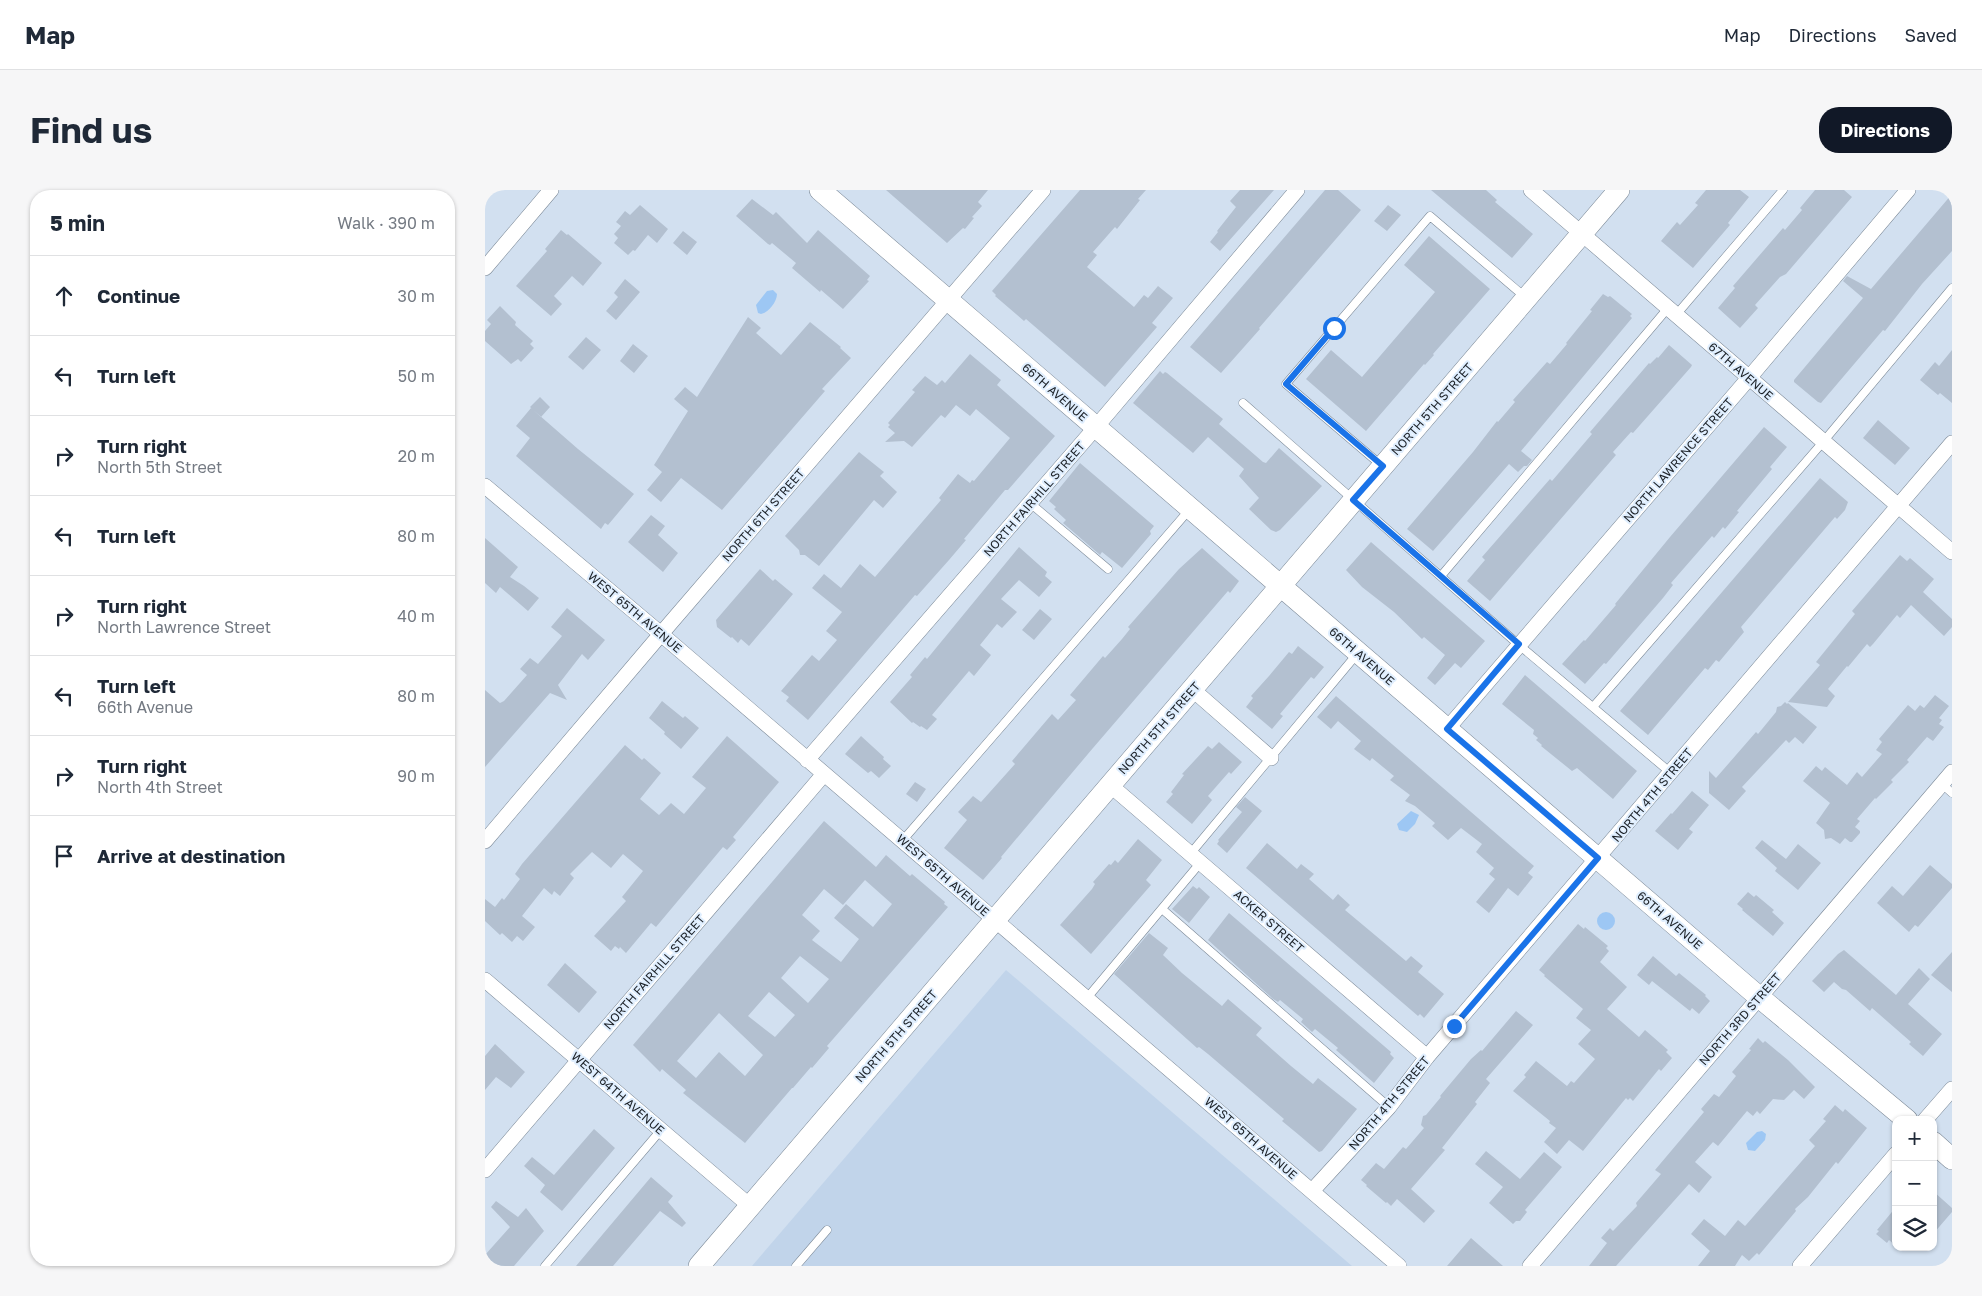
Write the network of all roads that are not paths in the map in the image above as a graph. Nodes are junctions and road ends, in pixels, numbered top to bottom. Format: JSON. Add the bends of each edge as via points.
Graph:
{"nodes":[{"id":1,"x":551,"y":190,"type":"edge"},
{"id":2,"x":820,"y":190,"type":"edge"},
{"id":3,"x":1043,"y":190,"type":"edge"},
{"id":4,"x":1297,"y":190,"type":"edge"},
{"id":5,"x":1531,"y":190,"type":"edge"},
{"id":6,"x":1619,"y":190,"type":"edge"},
{"id":7,"x":1783,"y":190,"type":"edge"},
{"id":8,"x":1908,"y":190,"type":"edge"},
{"id":9,"x":1581,"y":234,"type":"junction"},
{"id":10,"x":485,"y":268,"type":"edge"},
{"id":11,"x":1952,"y":288,"type":"edge"},
{"id":12,"x":1527,"y":298,"type":"junction"},
{"id":13,"x":949,"y":301,"type":"junction"},
{"id":14,"x":1672,"y":312,"type":"junction"},
{"id":15,"x":1749,"y":378,"type":"junction"},
{"id":16,"x":1243,"y":403,"type":"dead end"},
{"id":17,"x":1096,"y":427,"type":"junction"},
{"id":18,"x":1823,"y":442,"type":"junction"},
{"id":19,"x":1952,"y":443,"type":"edge"},
{"id":20,"x":1383,"y":466,"type":"junction"},
{"id":21,"x":485,"y":486,"type":"edge"},
{"id":22,"x":1353,"y":500,"type":"junction"},
{"id":23,"x":1030,"y":503,"type":"junction"},
{"id":24,"x":1898,"y":506,"type":"junction"},
{"id":25,"x":1190,"y":508,"type":"junction"},
{"id":26,"x":1952,"y":552,"type":"edge"},
{"id":27,"x":1108,"y":569,"type":"dead end"},
{"id":28,"x":1441,"y":576,"type":"junction"},
{"id":29,"x":1280,"y":586,"type":"junction"},
{"id":30,"x":661,"y":634,"type":"junction"},
{"id":31,"x":1519,"y":644,"type":"junction"},
{"id":32,"x":1359,"y":653,"type":"junction"},
{"id":33,"x":1192,"y":689,"type":"junction"},
{"id":34,"x":1593,"y":707,"type":"junction"},
{"id":35,"x":1447,"y":729,"type":"junction"},
{"id":36,"x":1271,"y":758,"type":"junction"},
{"id":37,"x":807,"y":760,"type":"junction"},
{"id":38,"x":1952,"y":772,"type":"edge"},
{"id":39,"x":1671,"y":773,"type":"junction"},
{"id":40,"x":824,"y":774,"type":"junction"},
{"id":41,"x":1110,"y":784,"type":"junction"},
{"id":42,"x":1947,"y":788,"type":"edge"},
{"id":43,"x":903,"y":840,"type":"junction"},
{"id":44,"x":485,"y":841,"type":"edge"},
{"id":45,"x":1196,"y":858,"type":"junction"},
{"id":46,"x":1598,"y":858,"type":"junction"},
{"id":47,"x":1161,"y":909,"type":"junction"},
{"id":48,"x":995,"y":920,"type":"junction"},
{"id":49,"x":485,"y":980,"type":"edge"},
{"id":50,"x":1759,"y":996,"type":"junction"},
{"id":51,"x":1087,"y":998,"type":"junction"},
{"id":52,"x":1427,"y":1057,"type":"junction"},
{"id":53,"x":579,"y":1060,"type":"junction"},
{"id":54,"x":1952,"y":1089,"type":"edge"},
{"id":55,"x":1389,"y":1107,"type":"junction"},
{"id":56,"x":1902,"y":1116,"type":"edge"},
{"id":57,"x":1928,"y":1116,"type":"edge"},
{"id":58,"x":661,"y":1130,"type":"junction"},
{"id":59,"x":1937,"y":1145,"type":"edge"},
{"id":60,"x":1952,"y":1158,"type":"edge"},
{"id":61,"x":1892,"y":1159,"type":"edge"},
{"id":62,"x":485,"y":1170,"type":"edge"},
{"id":63,"x":1312,"y":1191,"type":"junction"},
{"id":64,"x":750,"y":1206,"type":"junction"},
{"id":65,"x":827,"y":1230,"type":"dead end"},
{"id":66,"x":545,"y":1266,"type":"edge"},
{"id":67,"x":699,"y":1266,"type":"edge"},
{"id":68,"x":796,"y":1266,"type":"edge"},
{"id":69,"x":1399,"y":1266,"type":"edge"},
{"id":70,"x":1530,"y":1266,"type":"edge"},
{"id":71,"x":1800,"y":1266,"type":"edge"}],
"edges":[{"from":1,"to":10,"type":"street"},
{"from":2,"to":13,"type":"street","name":"66TH AVENUE"},
{"from":3,"to":13,"type":"street","name":"NORTH 6TH STREET"},
{"from":4,"to":17,"type":"street","name":"NORTH FAIRHILL STREET"},
{"from":5,"to":9,"type":"street","name":"67TH AVENUE"},
{"from":6,"to":9,"type":"street","name":"NORTH 5TH STREET"},
{"from":7,"to":14,"type":"lane"},
{"from":8,"to":15,"type":"street","name":"NORTH LAWRENCE STREET"},
{"from":9,"to":12,"type":"street","name":"NORTH 5TH STREET"},
{"from":9,"to":14,"type":"street","name":"67TH AVENUE"},
{"from":11,"to":18,"type":"lane"},
{"from":12,"to":20,"type":"street","name":"NORTH 5TH STREET"},
{"from":12,"to":20,"type":"lane","via":[[1430,216],[1286,384]]},
{"from":13,"to":17,"type":"street","name":"66TH AVENUE"},
{"from":13,"to":30,"type":"street","name":"NORTH 6TH STREET"},
{"from":14,"to":15,"type":"street","name":"67TH AVENUE"},
{"from":14,"to":28,"type":"lane"},
{"from":15,"to":18,"type":"street","name":"67TH AVENUE"},
{"from":15,"to":31,"type":"street","name":"NORTH LAWRENCE STREET"},
{"from":16,"to":22,"type":"lane"},
{"from":17,"to":23,"type":"street","name":"NORTH FAIRHILL STREET"},
{"from":17,"to":25,"type":"street","name":"66TH AVENUE"},
{"from":18,"to":24,"type":"street","name":"67TH AVENUE"},
{"from":18,"to":34,"type":"lane"},
{"from":19,"to":24,"type":"street","name":"NORTH 4TH STREET"},
{"from":20,"to":22,"type":"street","name":"NORTH 5TH STREET"},
{"from":21,"to":30,"type":"street","name":"WEST 65TH AVENUE"},
{"from":22,"to":28,"type":"lane"},
{"from":22,"to":29,"type":"street","name":"NORTH 5TH STREET"},
{"from":23,"to":27,"type":"lane"},
{"from":23,"to":37,"type":"street","name":"NORTH FAIRHILL STREET"},
{"from":24,"to":26,"type":"street","name":"67TH AVENUE"},
{"from":24,"to":39,"type":"street","name":"NORTH 4TH STREET"},
{"from":25,"to":29,"type":"street","name":"66TH AVENUE"},
{"from":25,"to":43,"type":"lane"},
{"from":28,"to":31,"type":"lane"},
{"from":29,"to":32,"type":"street","name":"66TH AVENUE"},
{"from":29,"to":33,"type":"street","name":"NORTH 5TH STREET"},
{"from":30,"to":37,"type":"street","name":"WEST 65TH AVENUE"},
{"from":30,"to":44,"type":"street","name":"NORTH 6TH STREET"},
{"from":31,"to":34,"type":"lane"},
{"from":31,"to":35,"type":"street","name":"NORTH LAWRENCE STREET"},
{"from":32,"to":35,"type":"street","name":"66TH AVENUE"},
{"from":32,"to":36,"type":"lane"},
{"from":33,"to":36,"type":"street"},
{"from":33,"to":41,"type":"street","name":"NORTH 5TH STREET"},
{"from":34,"to":39,"type":"lane"},
{"from":35,"to":46,"type":"street","name":"66TH AVENUE"},
{"from":36,"to":45,"type":"lane"},
{"from":37,"to":40,"type":"street","name":"WEST 65TH AVENUE"},
{"from":38,"to":42,"type":"street","name":"NORTH 3RD STREET"},
{"from":39,"to":46,"type":"street","name":"NORTH 4TH STREET"},
{"from":40,"to":43,"type":"street","name":"WEST 65TH AVENUE"},
{"from":40,"to":53,"type":"street","name":"NORTH FAIRHILL STREET"},
{"from":41,"to":45,"type":"street","name":"ACKER STREET"},
{"from":41,"to":48,"type":"street","name":"NORTH 5TH STREET"},
{"from":42,"to":50,"type":"street","name":"NORTH 3RD STREET"},
{"from":43,"to":48,"type":"street","name":"WEST 65TH AVENUE"},
{"from":45,"to":47,"type":"lane"},
{"from":45,"to":52,"type":"street","name":"ACKER STREET"},
{"from":46,"to":50,"type":"street","name":"66TH AVENUE"},
{"from":46,"to":52,"type":"street","name":"NORTH 4TH STREET"},
{"from":47,"to":51,"type":"lane"},
{"from":47,"to":55,"type":"lane"},
{"from":48,"to":51,"type":"street","name":"WEST 65TH AVENUE"},
{"from":48,"to":64,"type":"street","name":"NORTH 5TH STREET"},
{"from":49,"to":53,"type":"street","name":"WEST 64TH AVENUE"},
{"from":50,"to":56,"type":"street","name":"66TH AVENUE"},
{"from":50,"to":70,"type":"street","name":"NORTH 3RD STREET"},
{"from":51,"to":63,"type":"street","name":"WEST 65TH AVENUE"},
{"from":52,"to":55,"type":"street","name":"NORTH 4TH STREET"},
{"from":53,"to":58,"type":"street","name":"WEST 64TH AVENUE"},
{"from":53,"to":62,"type":"street","name":"NORTH FAIRHILL STREET"},
{"from":54,"to":57,"type":"street"},
{"from":55,"to":63,"type":"street","name":"NORTH 4TH STREET"},
{"from":58,"to":64,"type":"street","name":"WEST 64TH AVENUE"},
{"from":58,"to":66,"type":"lane"},
{"from":59,"to":60,"type":"street"},
{"from":61,"to":71,"type":"street"},
{"from":63,"to":69,"type":"street","name":"WEST 65TH AVENUE"},
{"from":64,"to":67,"type":"street","name":"NORTH 5TH STREET"},
{"from":65,"to":68,"type":"lane"}]}
